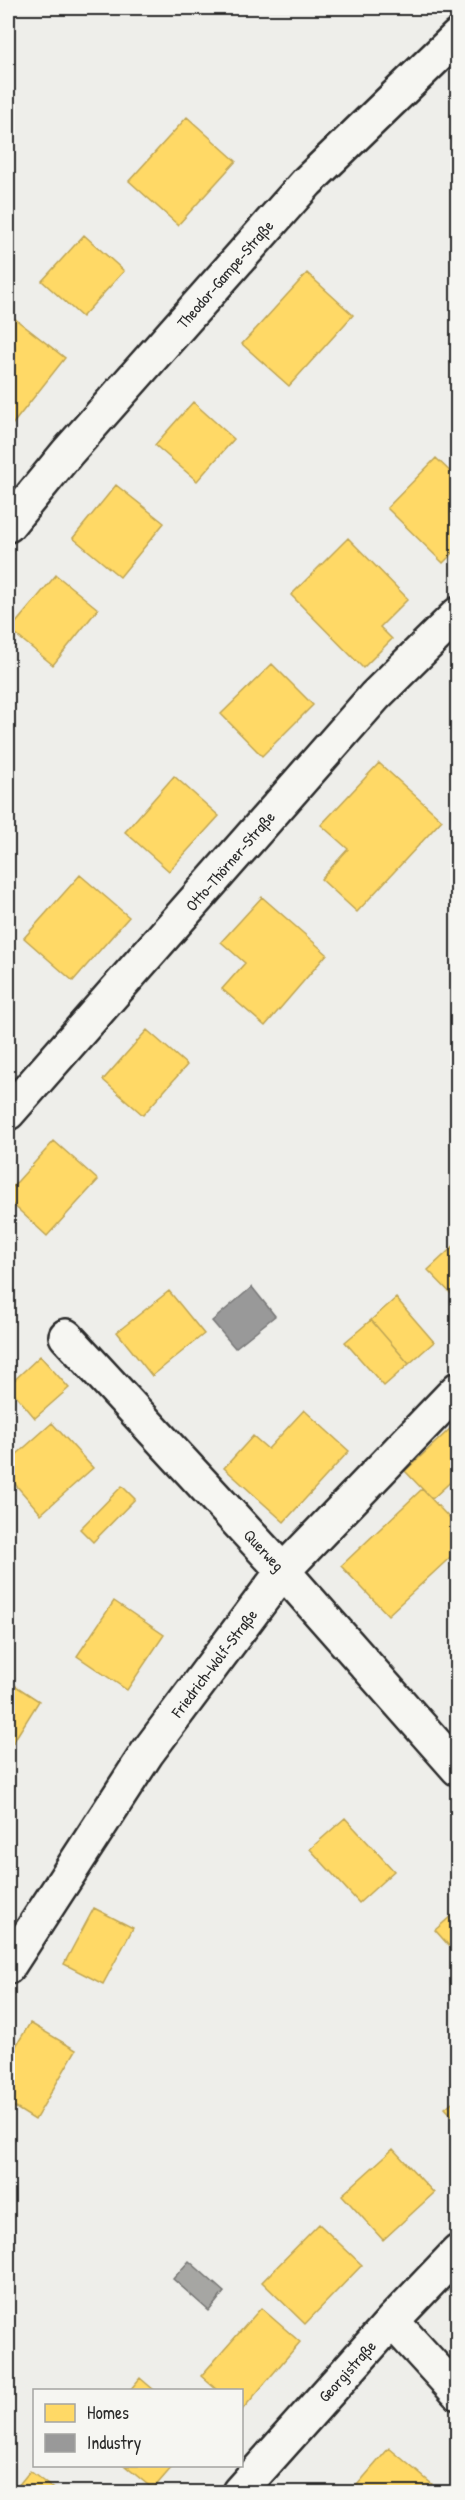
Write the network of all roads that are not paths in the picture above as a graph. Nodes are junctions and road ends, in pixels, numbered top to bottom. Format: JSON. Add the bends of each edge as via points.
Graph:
{"nodes":[{"id":1,"x":458,"y":36,"type":"edge"},
{"id":2,"x":8,"y":525,"type":"edge"},
{"id":3,"x":458,"y":614,"type":"edge"},
{"id":4,"x":8,"y":1113,"type":"edge"},
{"id":5,"x":66,"y":1336,"type":"dead end"},
{"id":6,"x":458,"y":1389,"type":"edge"},
{"id":7,"x":283,"y":1571,"type":"junction"},
{"id":8,"x":458,"y":1769,"type":"edge"},
{"id":9,"x":8,"y":1967,"type":"edge"},
{"id":10,"x":458,"y":2252,"type":"edge"},
{"id":11,"x":392,"y":2321,"type":"junction"},
{"id":12,"x":458,"y":2393,"type":"edge"},
{"id":13,"x":239,"y":2493,"type":"edge"}],
"edges":[{"from":1,"to":2,"type":"street","name":"Theodor-Gampe-Straße","via":[[307,182],[74,444]]},
{"from":3,"to":4,"type":"street","name":"Otto-Thörner-Straße","via":[[375,696]]},
{"from":5,"to":7,"type":"street","name":"Querweg"},
{"from":6,"to":7,"type":"street","name":"Friedrich-Wolf-Straße"},
{"from":7,"to":8,"type":"street","name":"Querweg"},
{"from":7,"to":9,"type":"street","name":"Friedrich-Wolf-Straße","via":[[147,1753]]},
{"from":10,"to":11,"type":"street","name":"Georgistraße"},
{"from":11,"to":12,"type":"street"},
{"from":11,"to":13,"type":"street","name":"Georgistraße"}]}
